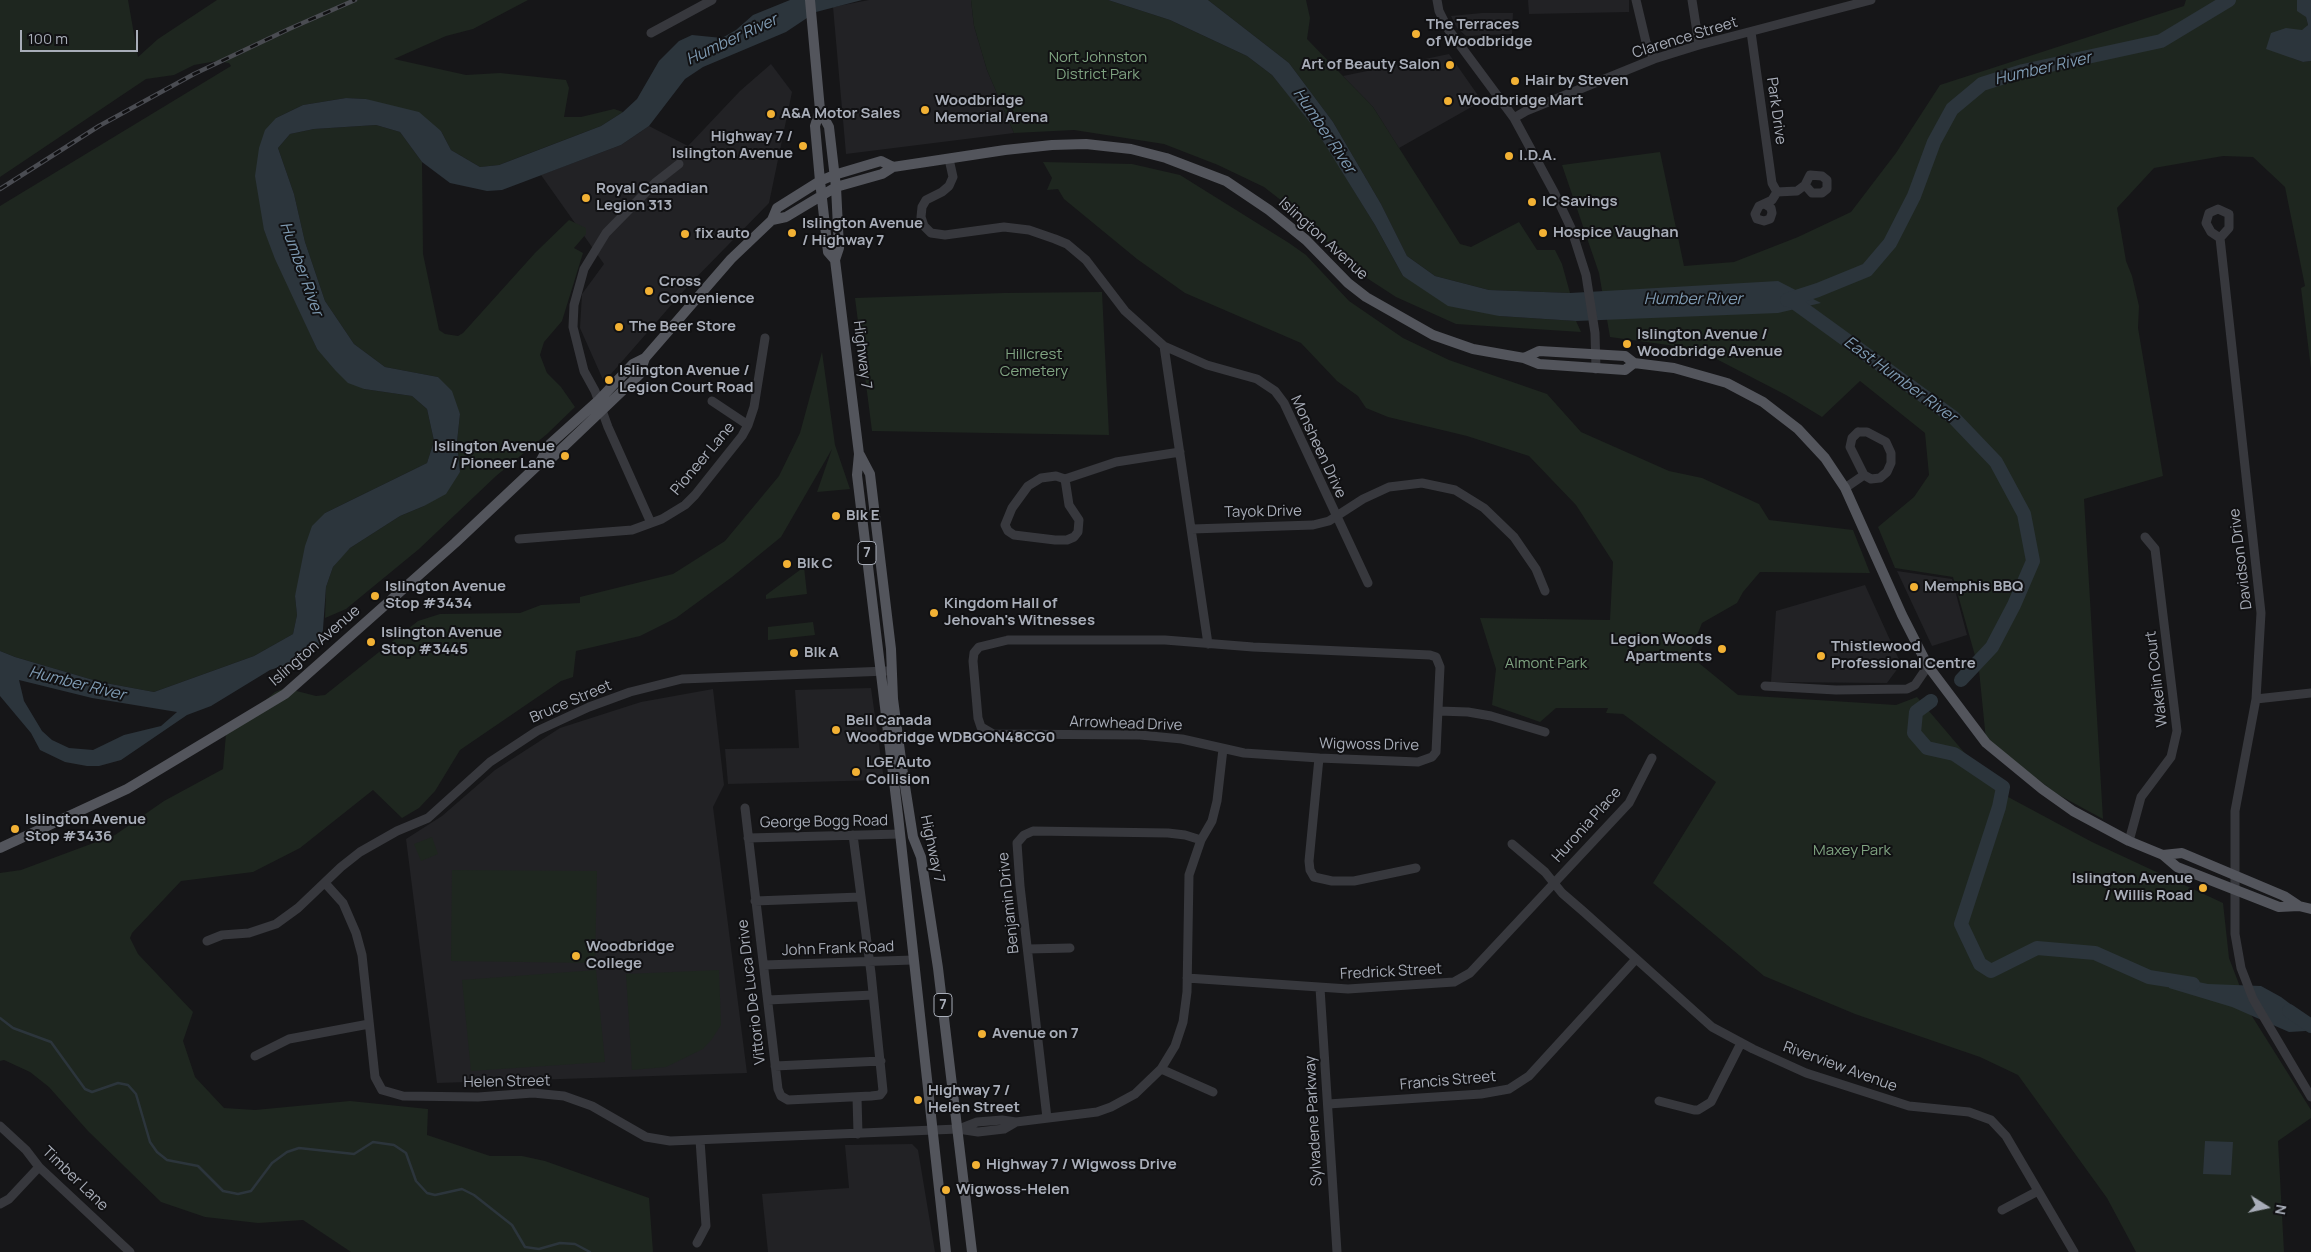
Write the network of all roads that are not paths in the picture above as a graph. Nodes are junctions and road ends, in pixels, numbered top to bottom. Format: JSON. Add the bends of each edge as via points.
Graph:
{"nodes":[{"id":1,"x":712,"y":0,"type":"edge"},
{"id":2,"x":810,"y":0,"type":"edge"},
{"id":3,"x":1437,"y":0,"type":"edge"},
{"id":4,"x":1636,"y":0,"type":"edge"},
{"id":5,"x":1692,"y":0,"type":"edge"},
{"id":6,"x":1871,"y":0,"type":"edge"},
{"id":7,"x":1751,"y":32,"type":"junction"},
{"id":8,"x":651,"y":33,"type":"dead end"},
{"id":9,"x":1699,"y":45,"type":"junction"},
{"id":10,"x":1654,"y":59,"type":"junction"},
{"id":11,"x":820,"y":110,"type":"junction"},
{"id":12,"x":1514,"y":118,"type":"junction"},
{"id":13,"x":949,"y":159,"type":"junction"},
{"id":14,"x":679,"y":164,"type":"dead end"},
{"id":15,"x":893,"y":168,"type":"junction"},
{"id":16,"x":834,"y":175,"type":"junction"},
{"id":17,"x":820,"y":181,"type":"junction"},
{"id":18,"x":1805,"y":185,"type":"dead end"},
{"id":19,"x":836,"y":187,"type":"junction"},
{"id":20,"x":1777,"y":192,"type":"junction"},
{"id":21,"x":821,"y":195,"type":"junction"},
{"id":22,"x":1765,"y":204,"type":"dead end"},
{"id":23,"x":772,"y":220,"type":"junction"},
{"id":24,"x":2220,"y":238,"type":"dead end"},
{"id":25,"x":835,"y":260,"type":"junction"},
{"id":26,"x":765,"y":338,"type":"dead end"},
{"id":27,"x":1164,"y":346,"type":"junction"},
{"id":28,"x":1596,"y":354,"type":"junction"},
{"id":29,"x":1524,"y":358,"type":"junction"},
{"id":30,"x":1634,"y":363,"type":"junction"},
{"id":31,"x":1596,"y":369,"type":"junction"},
{"id":32,"x":712,"y":401,"type":"dead end"},
{"id":33,"x":601,"y":405,"type":"junction"},
{"id":34,"x":748,"y":425,"type":"junction"},
{"id":35,"x":1180,"y":452,"type":"junction"},
{"id":36,"x":859,"y":454,"type":"junction"},
{"id":37,"x":1864,"y":475,"type":"junction"},
{"id":38,"x":1065,"y":478,"type":"junction"},
{"id":39,"x":1845,"y":488,"type":"junction"},
{"id":40,"x":1336,"y":516,"type":"junction"},
{"id":41,"x":651,"y":523,"type":"junction"},
{"id":42,"x":1192,"y":529,"type":"junction"},
{"id":43,"x":2144,"y":537,"type":"dead end"},
{"id":44,"x":519,"y":539,"type":"dead end"},
{"id":45,"x":1368,"y":583,"type":"dead end"},
{"id":46,"x":1545,"y":591,"type":"dead end"},
{"id":47,"x":1208,"y":644,"type":"junction"},
{"id":48,"x":1928,"y":666,"type":"junction"},
{"id":49,"x":892,"y":671,"type":"junction"},
{"id":50,"x":881,"y":672,"type":"junction"},
{"id":51,"x":1765,"y":686,"type":"dead end"},
{"id":52,"x":2311,"y":693,"type":"edge"},
{"id":53,"x":2256,"y":700,"type":"junction"},
{"id":54,"x":1439,"y":711,"type":"junction"},
{"id":55,"x":1544,"y":732,"type":"dead end"},
{"id":56,"x":1223,"y":749,"type":"junction"},
{"id":57,"x":1320,"y":758,"type":"junction"},
{"id":58,"x":1652,"y":758,"type":"dead end"},
{"id":59,"x":744,"y":808,"type":"dead end"},
{"id":60,"x":900,"y":834,"type":"junction"},
{"id":61,"x":853,"y":835,"type":"junction"},
{"id":62,"x":748,"y":838,"type":"junction"},
{"id":63,"x":1201,"y":840,"type":"junction"},
{"id":64,"x":2129,"y":841,"type":"junction"},
{"id":65,"x":1512,"y":844,"type":"dead end"},
{"id":66,"x":0,"y":848,"type":"edge"},
{"id":67,"x":2163,"y":855,"type":"junction"},
{"id":68,"x":1416,"y":868,"type":"dead end"},
{"id":69,"x":2234,"y":876,"type":"junction"},
{"id":70,"x":1554,"y":882,"type":"junction"},
{"id":71,"x":325,"y":883,"type":"junction"},
{"id":72,"x":2234,"y":889,"type":"junction"},
{"id":73,"x":860,"y":897,"type":"junction"},
{"id":74,"x":755,"y":901,"type":"junction"},
{"id":75,"x":2298,"y":906,"type":"junction"},
{"id":76,"x":2311,"y":909,"type":"edge"},
{"id":77,"x":206,"y":942,"type":"dead end"},
{"id":78,"x":1070,"y":948,"type":"dead end"},
{"id":79,"x":1028,"y":949,"type":"junction"},
{"id":80,"x":1636,"y":959,"type":"junction"},
{"id":81,"x":913,"y":960,"type":"junction"},
{"id":82,"x":869,"y":961,"type":"junction"},
{"id":83,"x":764,"y":966,"type":"junction"},
{"id":84,"x":1187,"y":978,"type":"junction"},
{"id":85,"x":1320,"y":988,"type":"junction"},
{"id":86,"x":873,"y":995,"type":"junction"},
{"id":87,"x":768,"y":1000,"type":"junction"},
{"id":88,"x":369,"y":1024,"type":"junction"},
{"id":89,"x":1741,"y":1042,"type":"junction"},
{"id":90,"x":255,"y":1056,"type":"dead end"},
{"id":91,"x":880,"y":1061,"type":"junction"},
{"id":92,"x":775,"y":1066,"type":"junction"},
{"id":93,"x":1161,"y":1069,"type":"junction"},
{"id":94,"x":1213,"y":1092,"type":"dead end"},
{"id":95,"x":2311,"y":1096,"type":"edge"},
{"id":96,"x":857,"y":1097,"type":"junction"},
{"id":97,"x":1660,"y":1102,"type":"dead end"},
{"id":98,"x":1328,"y":1104,"type":"junction"},
{"id":99,"x":1047,"y":1118,"type":"junction"},
{"id":100,"x":0,"y":1126,"type":"edge"},
{"id":101,"x":958,"y":1129,"type":"junction"},
{"id":102,"x":932,"y":1130,"type":"junction"},
{"id":103,"x":858,"y":1134,"type":"junction"},
{"id":104,"x":700,"y":1140,"type":"junction"},
{"id":105,"x":40,"y":1167,"type":"junction"},
{"id":106,"x":2038,"y":1191,"type":"junction"},
{"id":107,"x":0,"y":1204,"type":"edge"},
{"id":108,"x":2002,"y":1210,"type":"dead end"},
{"id":109,"x":697,"y":1244,"type":"dead end"},
{"id":110,"x":130,"y":1252,"type":"edge"},
{"id":111,"x":946,"y":1252,"type":"edge"},
{"id":112,"x":972,"y":1252,"type":"edge"},
{"id":113,"x":1337,"y":1252,"type":"edge"},
{"id":114,"x":2074,"y":1252,"type":"edge"}],
"edges":[{"from":1,"to":8,"type":"street"},
{"from":2,"to":11,"type":"main road","name":"Highway 7","number":"7"},
{"from":3,"to":12,"type":"street","via":[[1448,29]]},
{"from":4,"to":10,"type":"street","via":[[1646,42]]},
{"from":5,"to":9,"type":"street"},
{"from":6,"to":7,"type":"street","name":"Clarence Street"},
{"from":7,"to":9,"type":"street","name":"Clarence Street"},
{"from":7,"to":20,"type":"street","name":"Park Drive","via":[[1772,183]]},
{"from":9,"to":10,"type":"street","name":"Clarence Street"},
{"from":10,"to":12,"type":"street","name":"Clarence Street"},
{"from":11,"to":16,"type":"main road","name":"Highway 7","number":"7","via":[[829,127]]},
{"from":11,"to":17,"type":"main road","name":"Highway 7","number":"7","via":[[815,126]]},
{"from":12,"to":28,"type":"street","via":[[1571,228],[1586,276],[1596,333]]},
{"from":13,"to":15,"type":"main road","name":"Islington Avenue"},
{"from":13,"to":27,"type":"street","name":"Monsheen Drive","via":[[953,177],[949,186],[926,200],[922,207],[924,226],[931,233],[945,235],[1004,227],[1029,230],[1067,244],[1094,268],[1125,311]]},
{"from":13,"to":29,"type":"main road","name":"Islington Avenue","via":[[1005,150],[1086,144],[1166,158],[1226,180],[1306,240],[1348,282],[1400,318],[1432,335],[1473,348]]},
{"from":14,"to":33,"type":"street","via":[[656,182],[606,233],[582,275],[574,305],[573,327],[584,371]]},
{"from":15,"to":16,"type":"main road","name":"Islington Avenue","via":[[881,161]]},
{"from":15,"to":19,"type":"main road","name":"Islington Avenue"},
{"from":16,"to":17,"type":"main road","name":"Islington Avenue"},
{"from":16,"to":19,"type":"main road","name":"Highway 7","number":"7"},
{"from":17,"to":21,"type":"main road","name":"Highway 7","number":"7"},
{"from":17,"to":23,"type":"main road","name":"Islington Avenue","via":[[777,208]]},
{"from":18,"to":20,"type":"street","via":[[1797,190]]},
{"from":19,"to":21,"type":"main road","name":"Islington Avenue"},
{"from":19,"to":25,"type":"main road","name":"Highway 7","number":"7","via":[[838,248]]},
{"from":20,"to":22,"type":"street"},
{"from":21,"to":23,"type":"main road","name":"Islington Avenue","via":[[786,217]]},
{"from":21,"to":25,"type":"main road","name":"Highway 7","number":"7","via":[[828,252]]},
{"from":23,"to":33,"type":"main road","name":"Islington Avenue","via":[[732,259],[644,358],[633,364]]},
{"from":24,"to":53,"type":"street","name":"Davidson Drive","via":[[2261,613]]},
{"from":25,"to":36,"type":"main road","name":"Highway 7","number":"7"},
{"from":26,"to":34,"type":"street","name":"Pioneer Lane"},
{"from":27,"to":35,"type":"street"},
{"from":27,"to":40,"type":"street","name":"Monsheen Drive","via":[[1207,366],[1257,379],[1275,391],[1284,403]]},
{"from":28,"to":29,"type":"main road","name":"Islington Avenue","via":[[1539,351]]},
{"from":28,"to":30,"type":"main road","name":"Islington Avenue","via":[[1625,356]]},
{"from":28,"to":31,"type":"street"},
{"from":29,"to":31,"type":"main road","name":"Islington Avenue","via":[[1539,364]]},
{"from":30,"to":31,"type":"main road","name":"Islington Avenue","via":[[1625,370]]},
{"from":30,"to":39,"type":"main road","name":"Islington Avenue","via":[[1696,373],[1748,392],[1798,429],[1825,458]]},
{"from":32,"to":34,"type":"street","name":"Pioneer Lane"},
{"from":33,"to":41,"type":"street"},
{"from":33,"to":66,"type":"main road","name":"Islington Avenue","via":[[553,457],[539,464],[285,694],[127,789]]},
{"from":34,"to":41,"type":"street","name":"Pioneer Lane","via":[[695,495],[674,513]]},
{"from":35,"to":38,"type":"street","via":[[1116,462]]},
{"from":35,"to":42,"type":"street"},
{"from":36,"to":49,"type":"main road","name":"Highway 7","number":"7","via":[[870,474]]},
{"from":36,"to":50,"type":"main road","name":"Highway 7","number":"7","via":[[857,475]]},
{"from":37,"to":37,"type":"street","via":[[1871,479],[1880,478],[1891,463],[1891,453],[1886,442],[1867,432],[1858,432],[1850,447]]},
{"from":37,"to":39,"type":"street"},
{"from":38,"to":38,"type":"street","via":[[1041,478],[1028,486],[1012,508],[1005,525],[1008,531],[1014,535],[1055,540],[1074,537],[1079,520],[1070,505]]},
{"from":39,"to":48,"type":"main road","name":"Islington Avenue"},
{"from":40,"to":42,"type":"street","name":"Tayok Drive","via":[[1322,523],[1304,526]]},
{"from":40,"to":45,"type":"street","name":"Monsheen Drive"},
{"from":40,"to":46,"type":"street","name":"Tayok Drive","via":[[1389,487],[1422,483],[1455,490],[1484,508],[1508,530],[1536,569]]},
{"from":41,"to":44,"type":"street","name":"Pioneer Lane","via":[[632,530]]},
{"from":42,"to":47,"type":"street"},
{"from":43,"to":64,"type":"street","name":"Wakelin Court","via":[[2155,549],[2177,731],[2171,757],[2141,796]]},
{"from":47,"to":54,"type":"street","name":"Wigwoss Drive","via":[[1430,655],[1436,657],[1440,667]]},
{"from":47,"to":56,"type":"street","name":"Arrowhead Drive","via":[[1119,639],[987,643],[979,647],[972,661],[978,718],[981,727],[993,734],[1140,735],[1182,738]]},
{"from":48,"to":51,"type":"street","via":[[1915,685],[1907,689]]},
{"from":48,"to":64,"type":"main road","name":"Islington Avenue","via":[[1986,743],[2073,811]]},
{"from":49,"to":50,"type":"street","name":"Bruce Street"},
{"from":49,"to":101,"type":"main road","name":"Highway 7","number":"7","via":[[902,768],[913,837],[921,857],[937,960]]},
{"from":50,"to":60,"type":"main road","name":"Highway 7","number":"7"},
{"from":50,"to":71,"type":"street","name":"Bruce Street","via":[[682,679],[589,707],[537,731],[490,762],[428,818],[373,843],[340,867]]},
{"from":52,"to":53,"type":"street"},
{"from":53,"to":69,"type":"street","name":"Davidson Drive","via":[[2235,811]]},
{"from":54,"to":55,"type":"street","via":[[1492,716]]},
{"from":54,"to":57,"type":"street","name":"Wigwoss Drive","via":[[1436,752],[1426,761]]},
{"from":56,"to":57,"type":"street","name":"Wigwoss Drive"},
{"from":56,"to":63,"type":"street","via":[[1217,802],[1212,821]]},
{"from":57,"to":68,"type":"street","via":[[1309,861],[1314,877],[1354,881]]},
{"from":58,"to":70,"type":"street","name":"Huronia Place","via":[[1629,802]]},
{"from":59,"to":62,"type":"street","name":"Vittorio De Luca Drive"},
{"from":60,"to":61,"type":"street","name":"George Bogg Road"},
{"from":60,"to":81,"type":"main road","name":"Highway 7","number":"7"},
{"from":61,"to":62,"type":"street","name":"George Bogg Road"},
{"from":61,"to":73,"type":"street","name":"Vittorio De Luca Drive"},
{"from":62,"to":74,"type":"street","name":"Vittorio De Luca Drive"},
{"from":63,"to":79,"type":"street","name":"Benjamin Drive","via":[[1168,832],[1033,832],[1024,835],[1017,843],[1017,851]]},
{"from":63,"to":84,"type":"street","via":[[1189,875]]},
{"from":64,"to":67,"type":"main road","name":"Islington Avenue"},
{"from":65,"to":70,"type":"street","name":"Riverview Avenue"},
{"from":67,"to":69,"type":"main road","name":"Islington Avenue","via":[[2182,853]]},
{"from":67,"to":72,"type":"main road","name":"Islington Avenue","via":[[2177,867]]},
{"from":69,"to":72,"type":"street","name":"Davidson Drive"},
{"from":69,"to":75,"type":"main road","name":"Islington Avenue","via":[[2284,896]]},
{"from":70,"to":80,"type":"street","name":"Riverview Avenue"},
{"from":70,"to":85,"type":"street","name":"Fredrick Street","via":[[1470,973],[1454,982]]},
{"from":71,"to":77,"type":"street","name":"Bruce Street","via":[[276,924],[249,933],[222,935]]},
{"from":71,"to":88,"type":"street","name":"Helen Street","via":[[343,903],[356,934],[362,955]]},
{"from":72,"to":75,"type":"main road","name":"Islington Avenue","via":[[2279,907]]},
{"from":72,"to":95,"type":"street","name":"Davidson Drive","via":[[2235,934],[2245,979],[2253,999]]},
{"from":73,"to":74,"type":"street"},
{"from":73,"to":82,"type":"street","name":"Vittorio De Luca Drive"},
{"from":74,"to":83,"type":"street","name":"Vittorio De Luca Drive"},
{"from":75,"to":76,"type":"main road","name":"Islington Avenue"},
{"from":78,"to":79,"type":"street"},
{"from":79,"to":99,"type":"street","name":"Benjamin Drive"},
{"from":80,"to":89,"type":"street","name":"Riverview Avenue","via":[[1701,1018]]},
{"from":80,"to":98,"type":"street","name":"Francis Street","via":[[1529,1076],[1509,1089],[1482,1094]]},
{"from":81,"to":82,"type":"street","name":"John Frank Road"},
{"from":81,"to":102,"type":"main road","name":"Highway 7","number":"7"},
{"from":82,"to":83,"type":"street","name":"John Frank Road"},
{"from":82,"to":86,"type":"street","name":"Vittorio De Luca Drive"},
{"from":83,"to":87,"type":"street","name":"Vittorio De Luca Drive"},
{"from":84,"to":85,"type":"street","name":"Fredrick Street"},
{"from":84,"to":93,"type":"street","via":[[1181,1029]]},
{"from":85,"to":98,"type":"street","name":"Sylvadene Parkway"},
{"from":86,"to":87,"type":"street"},
{"from":86,"to":91,"type":"street","name":"Vittorio De Luca Drive"},
{"from":87,"to":92,"type":"street","name":"Vittorio De Luca Drive"},
{"from":88,"to":90,"type":"street","via":[[289,1039]]},
{"from":88,"to":104,"type":"street","name":"Helen Street","via":[[375,1077],[382,1090],[403,1096],[478,1097],[534,1093],[564,1096],[592,1106],[646,1137],[670,1141]]},
{"from":89,"to":97,"type":"street","via":[[1711,1102],[1694,1110]]},
{"from":89,"to":106,"type":"street","name":"Riverview Avenue","via":[[1799,1070],[1897,1102],[1985,1116],[2000,1128]]},
{"from":91,"to":92,"type":"street"},
{"from":91,"to":96,"type":"street","name":"Vittorio De Luca Drive","via":[[884,1092]]},
{"from":92,"to":96,"type":"street","name":"Vittorio De Luca Drive","via":[[778,1089],[788,1100]]},
{"from":93,"to":94,"type":"street"},
{"from":93,"to":99,"type":"street","via":[[1135,1094],[1111,1108]]},
{"from":96,"to":103,"type":"street"},
{"from":98,"to":113,"type":"street","name":"Sylvadene Parkway"},
{"from":99,"to":101,"type":"street","via":[[1016,1122],[1004,1129],[978,1132]]},
{"from":100,"to":105,"type":"street","name":"Timber Lane"},
{"from":101,"to":102,"type":"street","name":"Helen Street"},
{"from":101,"to":112,"type":"main road","name":"Highway 7","number":"7"},
{"from":102,"to":103,"type":"street","name":"Helen Street"},
{"from":102,"to":111,"type":"main road","name":"Highway 7","number":"7"},
{"from":103,"to":104,"type":"street","name":"Helen Street"},
{"from":104,"to":109,"type":"street","via":[[706,1226]]},
{"from":105,"to":107,"type":"street","via":[[10,1199]]},
{"from":105,"to":110,"type":"street","name":"Timber Lane"},
{"from":106,"to":108,"type":"street"},
{"from":106,"to":114,"type":"street","name":"Riverview Avenue"}]}
